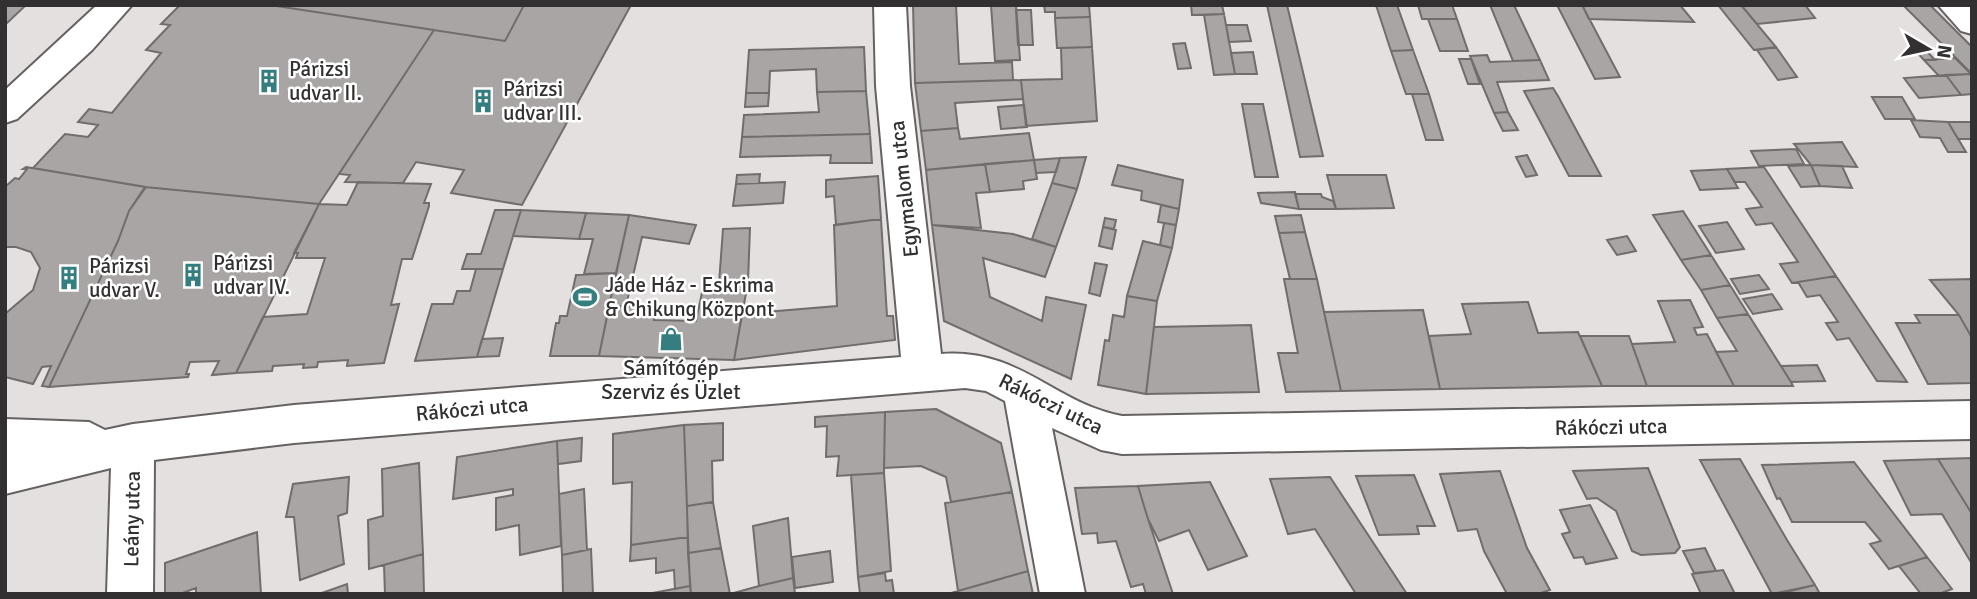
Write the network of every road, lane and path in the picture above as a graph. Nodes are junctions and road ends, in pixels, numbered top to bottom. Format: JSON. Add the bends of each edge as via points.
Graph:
{"nodes":[{"id":1,"x":116,"y":5,"type":"edge"},
{"id":2,"x":890,"y":5,"type":"edge"},
{"id":3,"x":1954,"y":5,"type":"edge"},
{"id":4,"x":1972,"y":23,"type":"edge"},
{"id":5,"x":5,"y":110,"type":"edge"},
{"id":6,"x":923,"y":373,"type":"junction"},
{"id":7,"x":1024,"y":391,"type":"junction"},
{"id":8,"x":1972,"y":420,"type":"edge"},
{"id":9,"x":5,"y":438,"type":"edge"},
{"id":10,"x":133,"y":443,"type":"junction"},
{"id":11,"x":5,"y":474,"type":"edge"},
{"id":12,"x":130,"y":594,"type":"edge"},
{"id":13,"x":1063,"y":594,"type":"edge"}],
"edges":[{"from":1,"to":5,"type":"street"},
{"from":2,"to":6,"type":"street","name":"Egymalom utca","via":[[893,86]]},
{"from":3,"to":4,"type":"street"},
{"from":6,"to":7,"type":"street","name":"Rákóczi utca","via":[[982,372]]},
{"from":6,"to":10,"type":"street","name":"Rákóczi utca","via":[[294,424]]},
{"from":7,"to":8,"type":"street","name":"Rákóczi utca","via":[[1095,429],[1130,436]]},
{"from":7,"to":13,"type":"street"},
{"from":9,"to":10,"type":"street","name":"Rákóczi utca"},
{"from":10,"to":11,"type":"street","name":"Rákóczi utca"},
{"from":10,"to":12,"type":"street","name":"Leány utca"}]}
